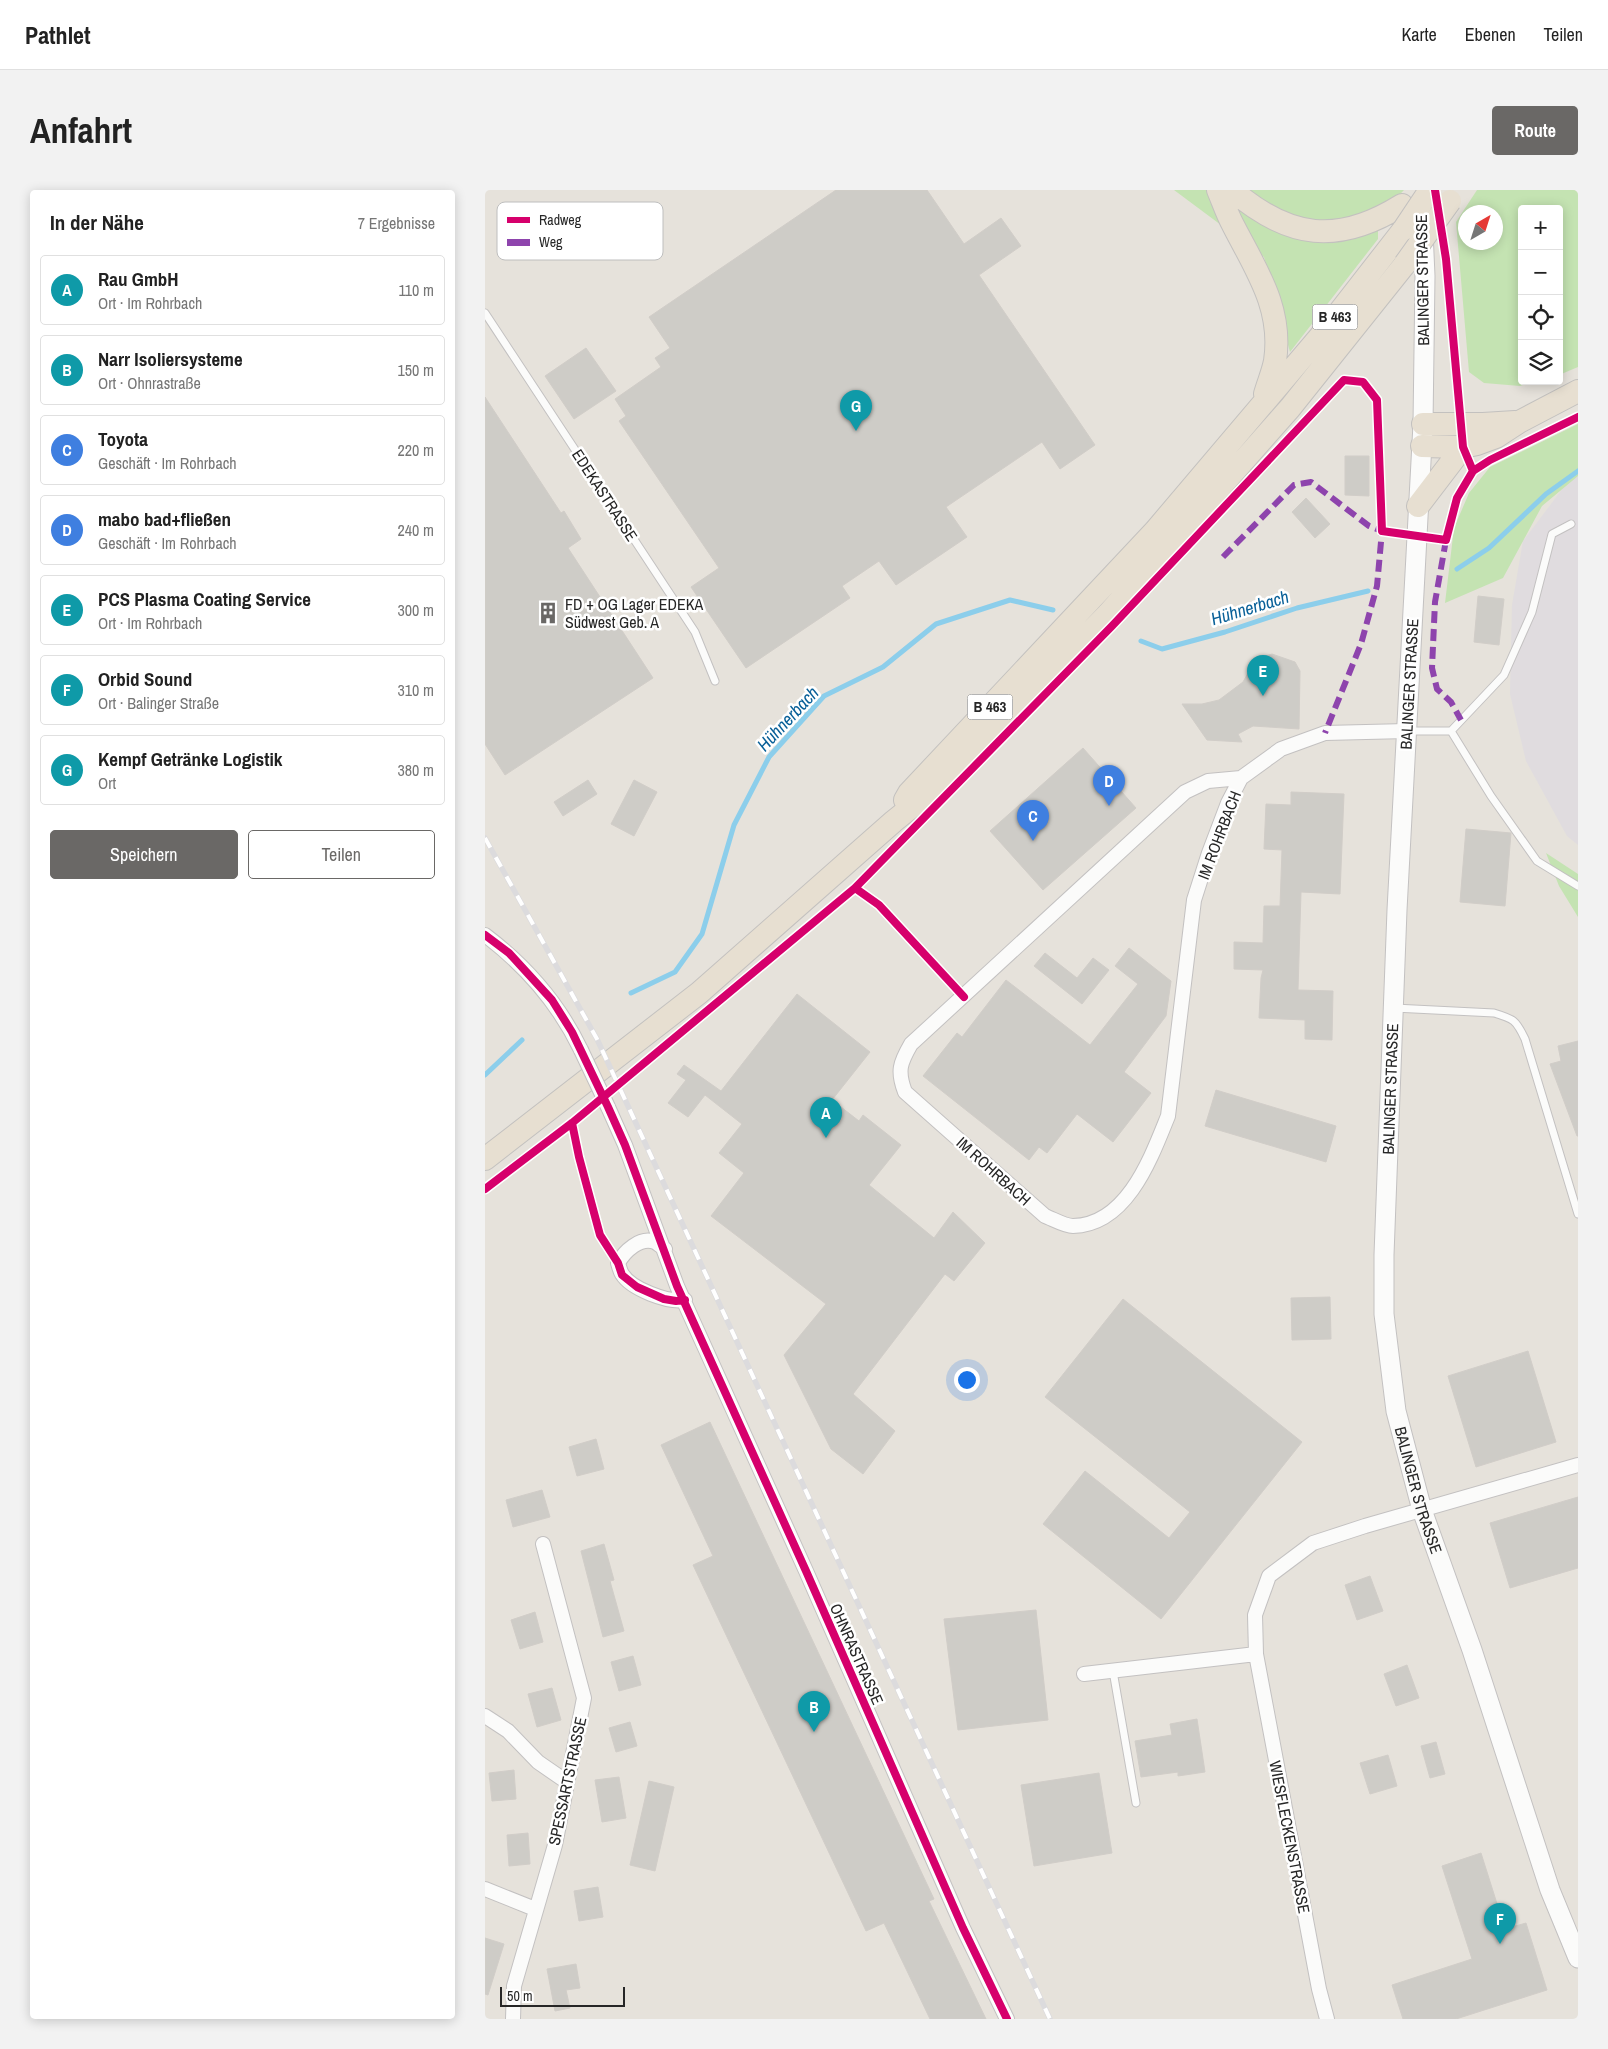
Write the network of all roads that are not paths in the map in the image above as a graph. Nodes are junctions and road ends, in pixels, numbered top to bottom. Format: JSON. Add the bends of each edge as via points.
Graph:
{"nodes":[{"id":1,"x":1218,"y":190,"type":"edge"},
{"id":2,"x":1232,"y":190,"type":"edge"},
{"id":3,"x":1428,"y":190,"type":"edge"},
{"id":4,"x":1455,"y":196,"type":"edge"},
{"id":5,"x":1410,"y":197,"type":"edge"},
{"id":6,"x":485,"y":313,"type":"edge"},
{"id":7,"x":1578,"y":391,"type":"edge"},
{"id":8,"x":1263,"y":402,"type":"junction"},
{"id":9,"x":1519,"y":422,"type":"junction"},
{"id":10,"x":1423,"y":424,"type":"junction"},
{"id":11,"x":1421,"y":446,"type":"junction"},
{"id":12,"x":1463,"y":447,"type":"junction"},
{"id":13,"x":1418,"y":506,"type":"junction"},
{"id":14,"x":1571,"y":524,"type":"dead end"},
{"id":15,"x":715,"y":681,"type":"dead end"},
{"id":16,"x":1451,"y":730,"type":"junction"},
{"id":17,"x":1407,"y":731,"type":"junction"},
{"id":18,"x":1241,"y":778,"type":"junction"},
{"id":19,"x":895,"y":821,"type":"junction"},
{"id":20,"x":1578,"y":886,"type":"edge"},
{"id":21,"x":485,"y":935,"type":"edge"},
{"id":22,"x":1393,"y":1008,"type":"junction"},
{"id":23,"x":485,"y":1159,"type":"edge"},
{"id":24,"x":1578,"y":1214,"type":"edge"},
{"id":25,"x":665,"y":1249,"type":"junction"},
{"id":26,"x":685,"y":1300,"type":"junction"},
{"id":27,"x":1578,"y":1465,"type":"edge"},
{"id":28,"x":1422,"y":1510,"type":"junction"},
{"id":29,"x":543,"y":1544,"type":"dead end"},
{"id":30,"x":1256,"y":1654,"type":"junction"},
{"id":31,"x":1113,"y":1670,"type":"junction"},
{"id":32,"x":1084,"y":1674,"type":"dead end"},
{"id":33,"x":485,"y":1716,"type":"edge"},
{"id":34,"x":567,"y":1782,"type":"junction"},
{"id":35,"x":1136,"y":1802,"type":"dead end"},
{"id":36,"x":485,"y":1890,"type":"edge"},
{"id":37,"x":535,"y":1909,"type":"junction"},
{"id":38,"x":1578,"y":1958,"type":"edge"},
{"id":39,"x":513,"y":2019,"type":"edge"},
{"id":40,"x":1007,"y":2019,"type":"edge"},
{"id":41,"x":1327,"y":2019,"type":"edge"}],
"edges":[{"from":1,"to":8,"type":"highway","via":[[1269,296],[1275,321],[1275,362]]},
{"from":2,"to":5,"type":"highway","via":[[1264,214],[1289,226],[1319,232],[1360,226],[1382,217]]},
{"from":3,"to":5,"type":"highway"},
{"from":3,"to":8,"type":"highway","number":"B 463","bridge":true,"via":[[1404,229],[1323,333]]},
{"from":4,"to":19,"type":"highway","number":"B 463","bridge":true,"via":[[1290,408],[1108,614],[940,784]]},
{"from":5,"to":10,"type":"main road","name":"BALINGER STRASSE","via":[[1422,220],[1425,276]]},
{"from":6,"to":15,"type":"lane","name":"EDEKASTRASSE","via":[[695,632]]},
{"from":7,"to":9,"type":"highway"},
{"from":8,"to":19,"type":"highway","number":"B 463","via":[[1155,531],[909,793]]},
{"from":9,"to":10,"type":"highway"},
{"from":9,"to":12,"type":"highway","via":[[1496,438]]},
{"from":10,"to":11,"type":"main road","name":"BALINGER STRASSE"},
{"from":11,"to":12,"type":"highway"},
{"from":11,"to":13,"type":"main road","name":"BALINGER STRASSE"},
{"from":12,"to":13,"type":"highway"},
{"from":13,"to":17,"type":"main road","name":"BALINGER STRASSE"},
{"from":14,"to":16,"type":"lane","via":[[1552,534],[1532,612],[1503,675]]},
{"from":16,"to":17,"type":"lane"},
{"from":16,"to":20,"type":"lane","via":[[1491,796],[1537,861]]},
{"from":17,"to":18,"type":"street","name":"IM ROHRBACH","via":[[1325,732],[1281,748]]},
{"from":17,"to":22,"type":"main road","name":"BALINGER STRASSE"},
{"from":18,"to":18,"type":"street","name":"IM ROHRBACH","via":[[1225,811],[1194,900],[1168,1116],[1157,1142],[1139,1180],[1115,1209],[1094,1223],[1071,1226],[1045,1216],[905,1092],[899,1076],[902,1060],[911,1044],[1185,792],[1208,781]]},
{"from":19,"to":23,"type":"highway","number":"B 463","via":[[699,993]]},
{"from":21,"to":25,"type":"street","name":"OHNRASTRASSE","bridge":true,"via":[[509,953],[552,1000],[572,1032],[625,1144]]},
{"from":22,"to":24,"type":"lane","via":[[1494,1013],[1518,1023]]},
{"from":22,"to":28,"type":"main road","name":"BALINGER STRASSE","via":[[1384,1314],[1396,1411]]},
{"from":25,"to":26,"type":"street","name":"OHNRASTRASSE"},
{"from":25,"to":26,"type":"street","via":[[654,1242],[635,1245],[622,1255],[618,1263],[622,1275],[637,1287],[664,1299]]},
{"from":26,"to":40,"type":"street","name":"OHNRASTRASSE","via":[[963,1928]]},
{"from":27,"to":28,"type":"street","name":"WIESFLECKENSTRASSE"},
{"from":28,"to":30,"type":"street","name":"WIESFLECKENSTRASSE","via":[[1313,1543],[1269,1576],[1255,1614]]},
{"from":28,"to":38,"type":"main road","name":"BALINGER STRASSE","via":[[1550,1890]]},
{"from":29,"to":34,"type":"street","name":"SPESSARTSTRASSE","via":[[584,1698]]},
{"from":30,"to":31,"type":"street"},
{"from":30,"to":41,"type":"street","name":"WIESFLECKENSTRASSE"},
{"from":31,"to":32,"type":"street"},
{"from":31,"to":35,"type":"lane"},
{"from":33,"to":34,"type":"street","via":[[508,1730],[538,1762]]},
{"from":34,"to":37,"type":"street","name":"SPESSARTSTRASSE","via":[[555,1845]]},
{"from":36,"to":37,"type":"street"},
{"from":37,"to":39,"type":"street","name":"SPESSARTSTRASSE","via":[[514,1986]]}]}
